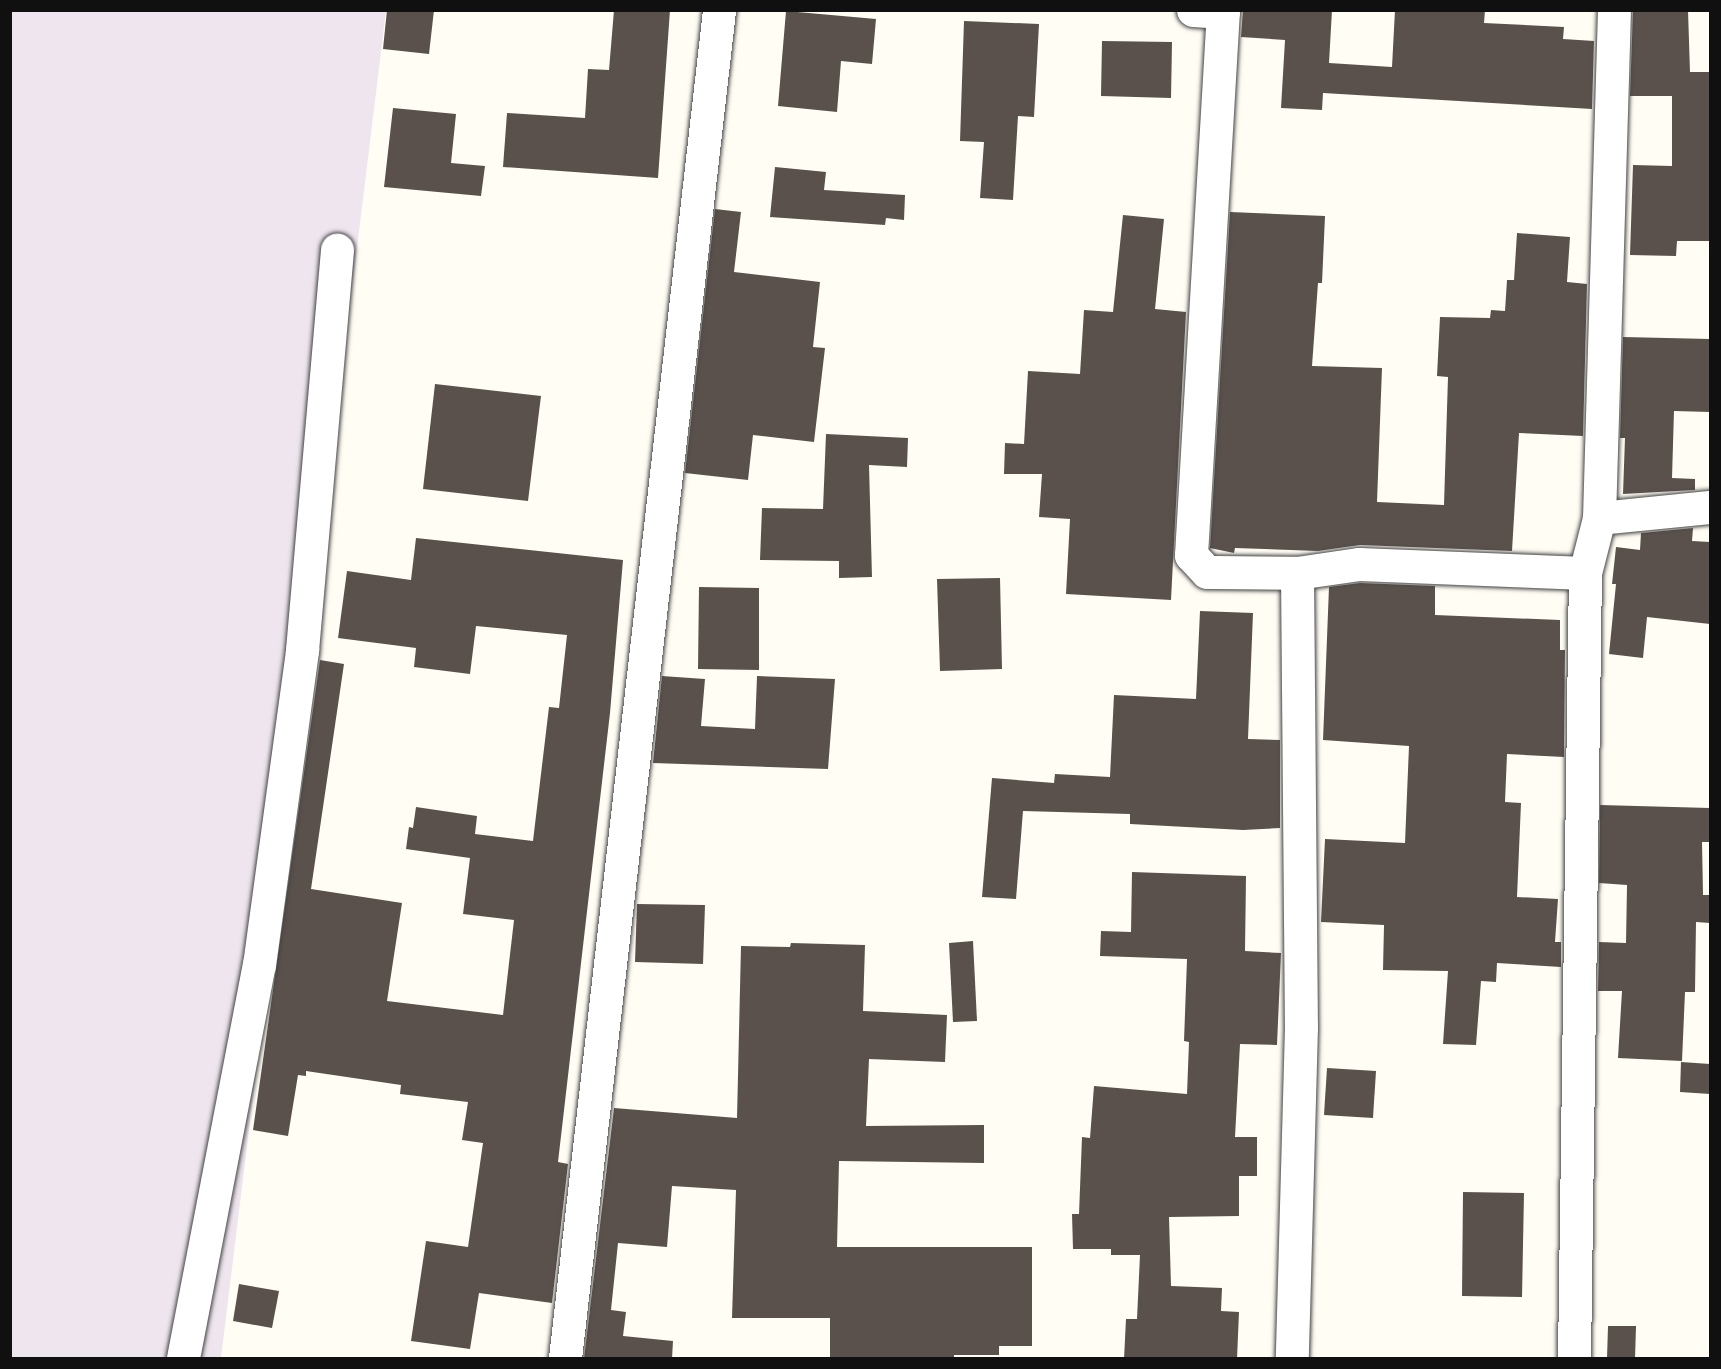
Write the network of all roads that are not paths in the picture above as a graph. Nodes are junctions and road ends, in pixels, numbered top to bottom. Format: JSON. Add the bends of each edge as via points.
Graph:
{"nodes":[{"id":1,"x":719,"y":10,"type":"edge"},
{"id":2,"x":1614,"y":10,"type":"edge"},
{"id":3,"x":1213,"y":11,"type":"edge"},
{"id":4,"x":337,"y":250,"type":"dead end"},
{"id":5,"x":1710,"y":507,"type":"edge"},
{"id":6,"x":1599,"y":518,"type":"junction"},
{"id":7,"x":1297,"y":573,"type":"junction"},
{"id":8,"x":1585,"y":573,"type":"junction"},
{"id":9,"x":183,"y":1359,"type":"edge"},
{"id":10,"x":565,"y":1359,"type":"edge"},
{"id":11,"x":1292,"y":1359,"type":"edge"},
{"id":12,"x":1574,"y":1359,"type":"edge"}],
"edges":[{"from":1,"to":10,"type":"street"},
{"from":2,"to":6,"type":"street"},
{"from":3,"to":7,"type":"street","via":[[1191,555],[1207,572]]},
{"from":4,"to":9,"type":"street","via":[[302,650],[261,954]]},
{"from":5,"to":6,"type":"street"},
{"from":6,"to":8,"type":"street"},
{"from":7,"to":8,"type":"street","via":[[1359,564]]},
{"from":7,"to":11,"type":"street","via":[[1301,1026]]},
{"from":8,"to":12,"type":"street"}]}
